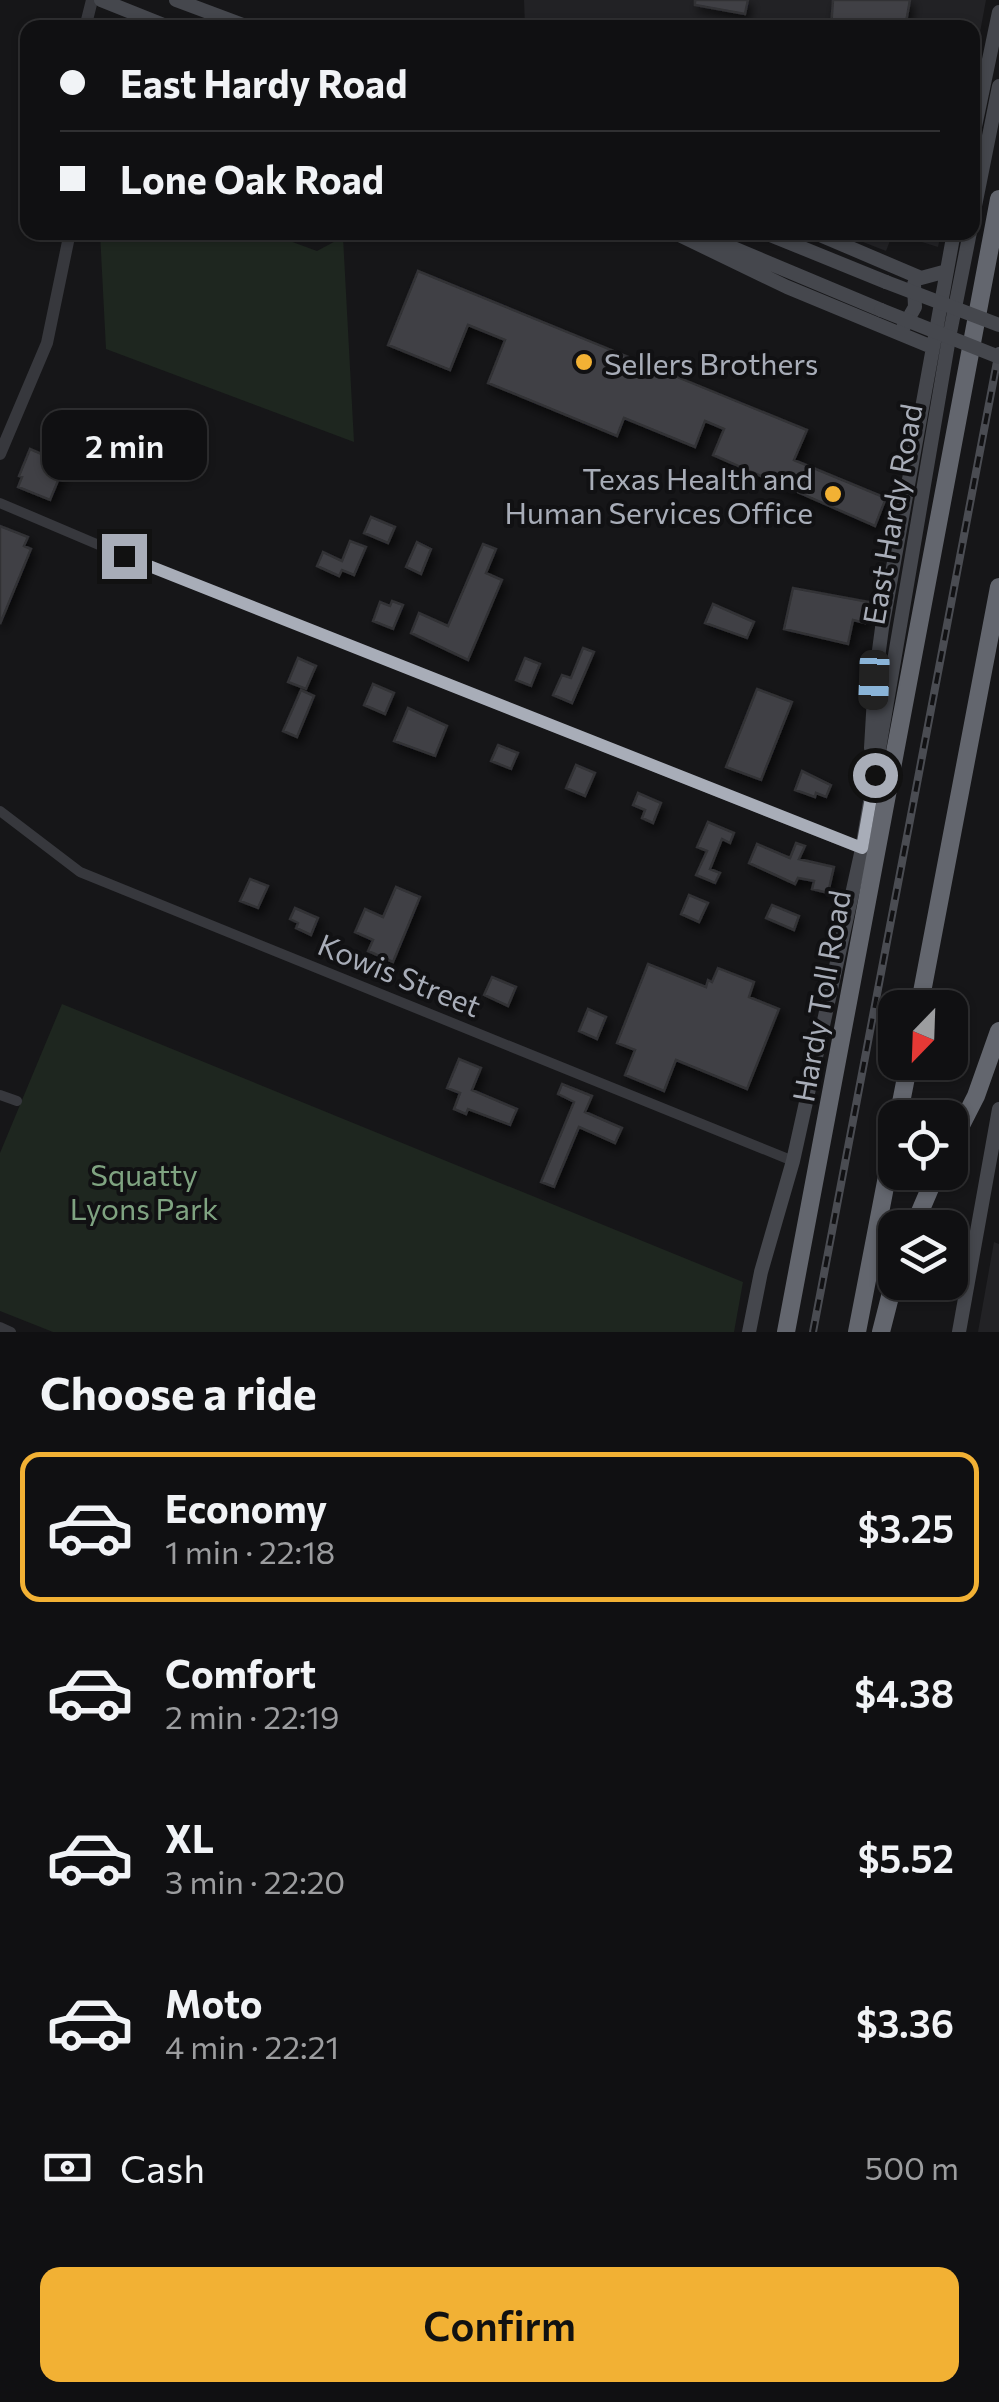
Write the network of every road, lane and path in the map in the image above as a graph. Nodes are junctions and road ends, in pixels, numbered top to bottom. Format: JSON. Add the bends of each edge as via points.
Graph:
{"nodes":[{"id":1,"x":101,"y":0,"type":"edge"},
{"id":2,"x":176,"y":0,"type":"edge"},
{"id":3,"x":999,"y":12,"type":"edge"},
{"id":4,"x":151,"y":20,"type":"edge"},
{"id":5,"x":230,"y":20,"type":"edge"},
{"id":6,"x":999,"y":86,"type":"edge"},
{"id":7,"x":980,"y":102,"type":"edge"},
{"id":8,"x":980,"y":186,"type":"edge"},
{"id":9,"x":999,"y":199,"type":"edge"},
{"id":10,"x":68,"y":240,"type":"edge"},
{"id":11,"x":689,"y":240,"type":"edge"},
{"id":12,"x":714,"y":240,"type":"edge"},
{"id":13,"x":783,"y":240,"type":"edge"},
{"id":14,"x":832,"y":240,"type":"edge"},
{"id":15,"x":953,"y":240,"type":"edge"},
{"id":16,"x":968,"y":240,"type":"edge"},
{"id":17,"x":947,"y":270,"type":"junction"},
{"id":18,"x":905,"y":271,"type":"junction"},
{"id":19,"x":955,"y":308,"type":"junction"},
{"id":20,"x":999,"y":326,"type":"edge"},
{"id":21,"x":890,"y":331,"type":"junction"},
{"id":22,"x":949,"y":338,"type":"junction"},
{"id":23,"x":932,"y":347,"type":"junction"},
{"id":24,"x":999,"y":356,"type":"edge"},
{"id":25,"x":0,"y":454,"type":"edge"},
{"id":26,"x":0,"y":503,"type":"edge"},
{"id":27,"x":999,"y":587,"type":"edge"},
{"id":28,"x":0,"y":811,"type":"edge"},
{"id":29,"x":862,"y":848,"type":"junction"},
{"id":30,"x":922,"y":990,"type":"edge"},
{"id":31,"x":999,"y":1032,"type":"edge"},
{"id":32,"x":0,"y":1095,"type":"edge"},
{"id":33,"x":17,"y":1102,"type":"dead end"},
{"id":34,"x":999,"y":1109,"type":"edge"},
{"id":35,"x":968,"y":1112,"type":"edge"},
{"id":36,"x":793,"y":1161,"type":"junction"},
{"id":37,"x":884,"y":1190,"type":"edge"},
{"id":38,"x":889,"y":1300,"type":"edge"},
{"id":39,"x":0,"y":1328,"type":"edge"},
{"id":40,"x":12,"y":1332,"type":"edge"},
{"id":41,"x":749,"y":1332,"type":"edge"},
{"id":42,"x":786,"y":1332,"type":"edge"},
{"id":43,"x":857,"y":1332,"type":"edge"},
{"id":44,"x":880,"y":1332,"type":"edge"},
{"id":45,"x":959,"y":1332,"type":"edge"}],
"edges":[{"from":1,"to":4,"type":"main road"},
{"from":2,"to":5,"type":"main road"},
{"from":3,"to":7,"type":"main road"},
{"from":6,"to":8,"type":"main road"},
{"from":9,"to":42,"type":"highway","name":"Hardy Toll Road"},
{"from":10,"to":25,"type":"street","via":[[46,343]]},
{"from":11,"to":21,"type":"main road"},
{"from":12,"to":22,"type":"main road","bridge":true},
{"from":13,"to":19,"type":"main road","bridge":true},
{"from":14,"to":18,"type":"main road"},
{"from":15,"to":17,"type":"main road"},
{"from":16,"to":19,"type":"main road","name":"East Hardy Road"},
{"from":17,"to":18,"type":"main road","via":[[920,278]]},
{"from":17,"to":23,"type":"main road"},
{"from":18,"to":21,"type":"main road","via":[[917,287],[915,308],[903,328]]},
{"from":19,"to":20,"type":"main road","bridge":true},
{"from":19,"to":22,"type":"main road","name":"East Hardy Road","bridge":true},
{"from":21,"to":23,"type":"main road"},
{"from":22,"to":24,"type":"main road","bridge":true},
{"from":22,"to":29,"type":"main road","name":"East Hardy Road"},
{"from":23,"to":29,"type":"main road","via":[[874,680]]},
{"from":26,"to":29,"type":"street"},
{"from":27,"to":30,"type":"highway"},
{"from":28,"to":36,"type":"street","name":"Kowis Street","via":[[80,872]]},
{"from":29,"to":36,"type":"main road","name":"East Hardy Road"},
{"from":31,"to":35,"type":"highway"},
{"from":32,"to":33,"type":"street"},
{"from":34,"to":45,"type":"main road"},
{"from":36,"to":41,"type":"main road","name":"East Hardy Road"},
{"from":37,"to":43,"type":"highway"},
{"from":38,"to":44,"type":"highway"},
{"from":39,"to":40,"type":"street"}]}
